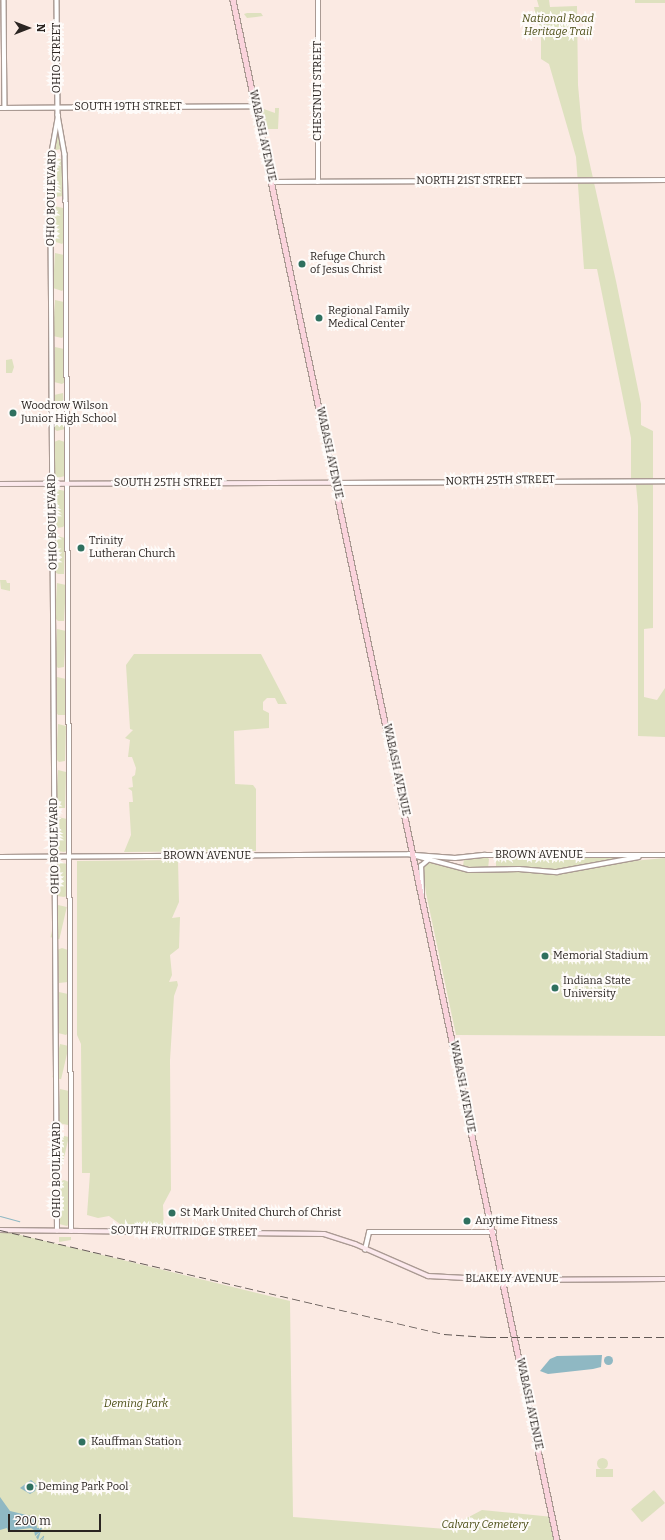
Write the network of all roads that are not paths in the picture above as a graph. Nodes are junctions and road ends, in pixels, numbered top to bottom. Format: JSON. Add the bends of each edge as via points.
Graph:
{"nodes":[{"id":1,"x":4,"y":0,"type":"edge"},
{"id":2,"x":57,"y":0,"type":"edge"},
{"id":3,"x":233,"y":0,"type":"edge"},
{"id":4,"x":318,"y":0,"type":"edge"},
{"id":5,"x":256,"y":106,"type":"junction"},
{"id":6,"x":58,"y":107,"type":"junction"},
{"id":7,"x":0,"y":108,"type":"edge"},
{"id":8,"x":5,"y":108,"type":"junction"},
{"id":9,"x":58,"y":115,"type":"junction"},
{"id":10,"x":665,"y":180,"type":"edge"},
{"id":11,"x":272,"y":182,"type":"junction"},
{"id":12,"x":318,"y":182,"type":"junction"},
{"id":13,"x":665,"y":481,"type":"edge"},
{"id":14,"x":335,"y":482,"type":"junction"},
{"id":15,"x":0,"y":484,"type":"edge"},
{"id":16,"x":53,"y":484,"type":"junction"},
{"id":17,"x":68,"y":484,"type":"junction"},
{"id":18,"x":414,"y":855,"type":"junction"},
{"id":19,"x":665,"y":855,"type":"edge"},
{"id":20,"x":0,"y":857,"type":"edge"},
{"id":21,"x":55,"y":857,"type":"junction"},
{"id":22,"x":69,"y":857,"type":"junction"},
{"id":23,"x":639,"y":857,"type":"junction"},
{"id":24,"x":430,"y":859,"type":"junction"},
{"id":25,"x":422,"y":895,"type":"junction"},
{"id":26,"x":0,"y":1230,"type":"edge"},
{"id":27,"x":57,"y":1231,"type":"junction"},
{"id":28,"x":72,"y":1231,"type":"junction"},
{"id":29,"x":494,"y":1232,"type":"junction"},
{"id":30,"x":366,"y":1250,"type":"junction"},
{"id":31,"x":665,"y":1279,"type":"edge"},
{"id":32,"x":504,"y":1280,"type":"junction"},
{"id":33,"x":558,"y":1540,"type":"edge"}],
"edges":[{"from":1,"to":8,"type":"street"},
{"from":2,"to":6,"type":"street","name":"OHIO STREET"},
{"from":3,"to":5,"type":"main road","name":"WABASH AVENUE"},
{"from":4,"to":12,"type":"street","name":"CHESTNUT STREET"},
{"from":5,"to":6,"type":"street","name":"SOUTH 19TH STREET"},
{"from":5,"to":11,"type":"main road","name":"WABASH AVENUE"},
{"from":6,"to":8,"type":"street","name":"SOUTH 19TH STREET"},
{"from":6,"to":9,"type":"street","name":"OHIO STREET"},
{"from":7,"to":8,"type":"street","name":"SOUTH 19TH STREET"},
{"from":9,"to":16,"type":"street","name":"OHIO BOULEVARD","via":[[50,160]]},
{"from":9,"to":17,"type":"street","name":"OHIO BOULEVARD","via":[[65,161]]},
{"from":10,"to":12,"type":"street","name":"NORTH 21ST STREET"},
{"from":11,"to":12,"type":"street","name":"NORTH 21ST STREET"},
{"from":11,"to":14,"type":"main road","name":"WABASH AVENUE"},
{"from":13,"to":14,"type":"street","name":"NORTH 25TH STREET"},
{"from":14,"to":17,"type":"main road","name":"SOUTH 25TH STREET"},
{"from":14,"to":18,"type":"main road","name":"WABASH AVENUE"},
{"from":15,"to":16,"type":"main road","name":"SOUTH 25TH STREET"},
{"from":16,"to":17,"type":"main road","name":"SOUTH 25TH STREET"},
{"from":16,"to":21,"type":"street","name":"OHIO BOULEVARD"},
{"from":17,"to":22,"type":"street","name":"OHIO BOULEVARD"},
{"from":18,"to":22,"type":"street","name":"BROWN AVENUE"},
{"from":18,"to":23,"type":"street","name":"BROWN AVENUE"},
{"from":18,"to":24,"type":"street","name":"BROWN AVENUE"},
{"from":18,"to":25,"type":"main road","name":"WABASH AVENUE"},
{"from":19,"to":23,"type":"street","name":"BROWN AVENUE"},
{"from":20,"to":21,"type":"street","name":"BROWN AVENUE"},
{"from":21,"to":22,"type":"street","name":"BROWN AVENUE"},
{"from":21,"to":27,"type":"street","name":"OHIO BOULEVARD"},
{"from":22,"to":28,"type":"street","name":"OHIO BOULEVARD"},
{"from":23,"to":24,"type":"street","name":"BROWN AVENUE","via":[[557,872],[520,869],[469,870]]},
{"from":24,"to":25,"type":"street","via":[[421,866]]},
{"from":25,"to":29,"type":"main road","name":"WABASH AVENUE"},
{"from":26,"to":27,"type":"main road","name":"SOUTH FRUITRIDGE STREET"},
{"from":27,"to":28,"type":"main road","name":"SOUTH FRUITRIDGE STREET"},
{"from":28,"to":30,"type":"main road","name":"SOUTH FRUITRIDGE STREET","via":[[324,1234]]},
{"from":29,"to":30,"type":"street","via":[[369,1232]]},
{"from":29,"to":32,"type":"main road","name":"WABASH AVENUE"},
{"from":30,"to":32,"type":"main road","name":"BLAKELY AVENUE","via":[[428,1276]]},
{"from":31,"to":32,"type":"main road","name":"BLAKELY AVENUE"},
{"from":32,"to":33,"type":"main road","name":"WABASH AVENUE"}]}
